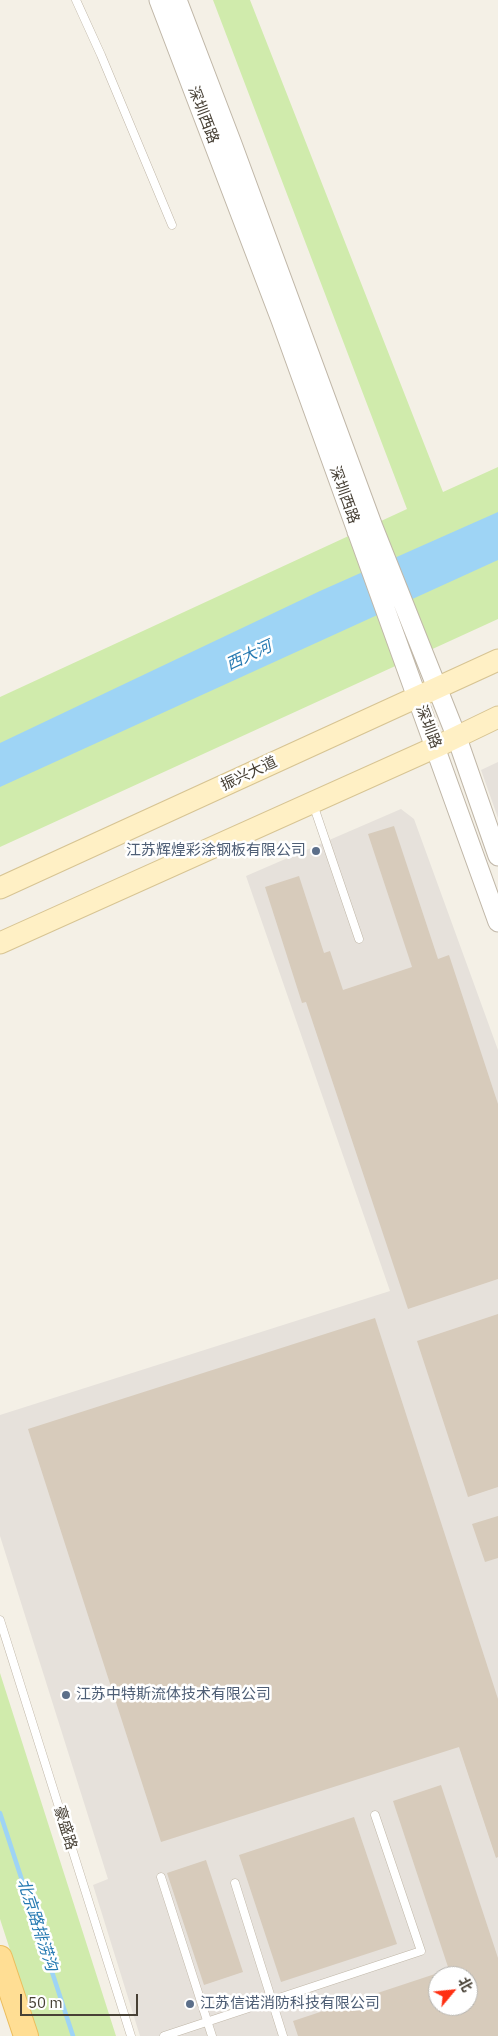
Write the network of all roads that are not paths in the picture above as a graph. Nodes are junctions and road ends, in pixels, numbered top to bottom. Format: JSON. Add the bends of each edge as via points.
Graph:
{"nodes":[{"id":1,"x":76,"y":0,"type":"edge"},
{"id":2,"x":159,"y":0,"type":"edge"},
{"id":3,"x":176,"y":0,"type":"edge"},
{"id":4,"x":172,"y":225,"type":"dead end"},
{"id":5,"x":366,"y":534,"type":"junction"},
{"id":6,"x":498,"y":660,"type":"edge"},
{"id":7,"x":437,"y":688,"type":"junction"},
{"id":8,"x":417,"y":696,"type":"junction"},
{"id":9,"x":498,"y":718,"type":"edge"},
{"id":10,"x":456,"y":738,"type":"junction"},
{"id":11,"x":436,"y":747,"type":"junction"},
{"id":12,"x":312,"y":802,"type":"junction"},
{"id":13,"x":498,"y":856,"type":"edge"},
{"id":14,"x":0,"y":888,"type":"edge"},
{"id":15,"x":498,"y":922,"type":"edge"},
{"id":16,"x":359,"y":939,"type":"dead end"},
{"id":17,"x":0,"y":943,"type":"edge"},
{"id":18,"x":0,"y":1620,"type":"edge"},
{"id":19,"x":375,"y":1815,"type":"dead end"},
{"id":20,"x":160,"y":1877,"type":"dead end"},
{"id":21,"x":235,"y":1883,"type":"dead end"},
{"id":22,"x":0,"y":1958,"type":"edge"},
{"id":23,"x":272,"y":2000,"type":"junction"},
{"id":24,"x":207,"y":2022,"type":"junction"},
{"id":25,"x":26,"y":2036,"type":"edge"},
{"id":26,"x":131,"y":2036,"type":"edge"},
{"id":27,"x":164,"y":2036,"type":"edge"},
{"id":28,"x":212,"y":2036,"type":"edge"},
{"id":29,"x":283,"y":2036,"type":"edge"}],
"edges":[{"from":1,"to":4,"type":"lane"},
{"from":2,"to":5,"type":"street","name":"深圳西路"},
{"from":3,"to":5,"type":"street","name":"深圳西路","via":[[232,144]]},
{"from":5,"to":7,"type":"street","name":"深圳路"},
{"from":5,"to":8,"type":"street","name":"深圳路","via":[[400,651]]},
{"from":6,"to":7,"type":"main road","name":"振兴大道"},
{"from":7,"to":8,"type":"main road","name":"振兴大道"},
{"from":7,"to":10,"type":"street","name":"深圳路"},
{"from":8,"to":11,"type":"street","name":"深圳路"},
{"from":8,"to":14,"type":"main road","name":"振兴大道"},
{"from":9,"to":10,"type":"main road"},
{"from":10,"to":11,"type":"main road"},
{"from":10,"to":13,"type":"street","name":"深圳路"},
{"from":11,"to":12,"type":"main road"},
{"from":11,"to":15,"type":"street","name":"深圳路"},
{"from":12,"to":16,"type":"lane"},
{"from":12,"to":17,"type":"main road"},
{"from":18,"to":26,"type":"lane","name":"豪盛路"},
{"from":19,"to":23,"type":"lane","via":[[421,1950]]},
{"from":20,"to":24,"type":"lane"},
{"from":21,"to":23,"type":"lane"},
{"from":22,"to":25,"type":"main road"},
{"from":23,"to":24,"type":"lane"},
{"from":23,"to":29,"type":"lane"},
{"from":24,"to":27,"type":"lane"},
{"from":24,"to":28,"type":"lane"}]}
